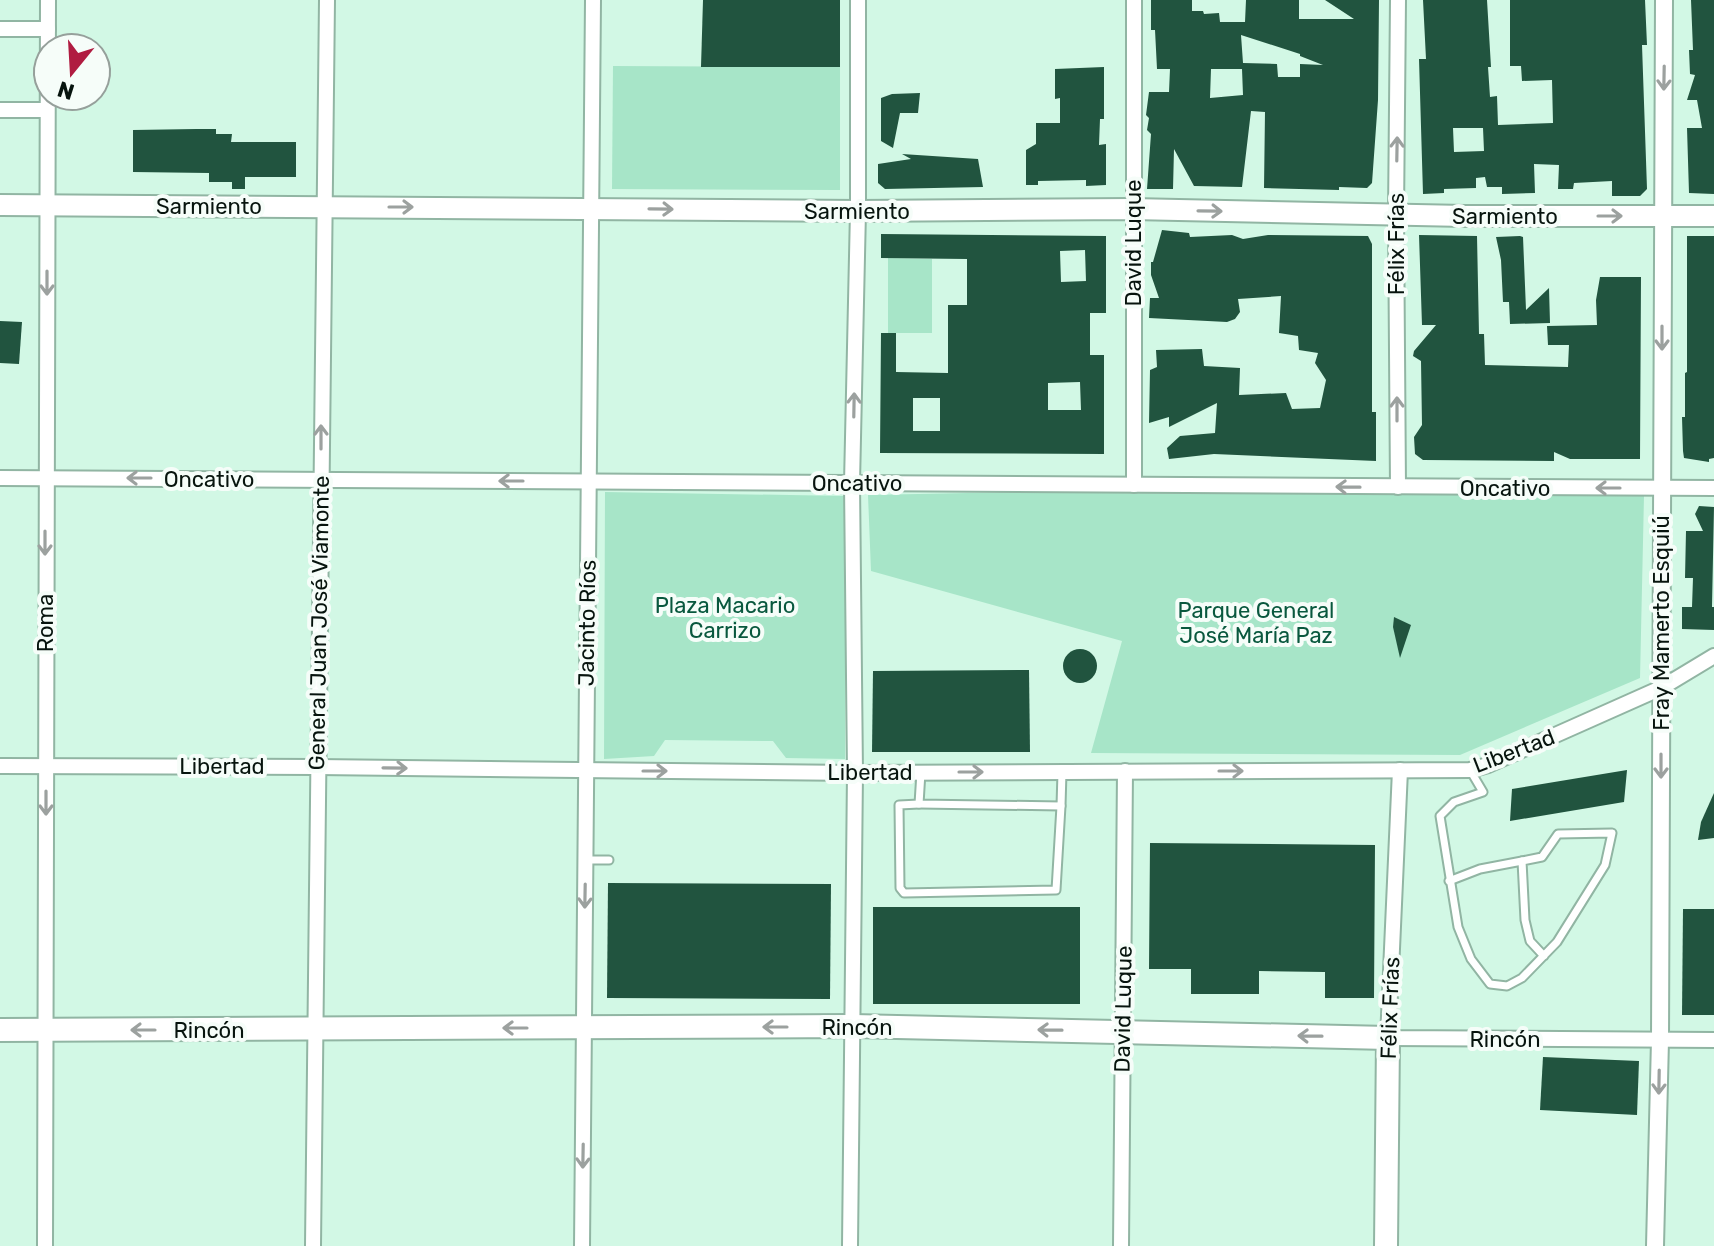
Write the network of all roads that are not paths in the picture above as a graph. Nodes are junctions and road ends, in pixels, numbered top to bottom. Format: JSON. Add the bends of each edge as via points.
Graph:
{"nodes":[{"id":1,"x":48,"y":0,"type":"edge"},
{"id":2,"x":327,"y":0,"type":"edge"},
{"id":3,"x":593,"y":0,"type":"edge"},
{"id":4,"x":858,"y":0,"type":"edge"},
{"id":5,"x":1134,"y":0,"type":"edge"},
{"id":6,"x":1398,"y":0,"type":"edge"},
{"id":7,"x":1664,"y":0,"type":"edge"},
{"id":8,"x":0,"y":29,"type":"edge"},
{"id":9,"x":48,"y":29,"type":"junction"},
{"id":10,"x":48,"y":32,"type":"edge"},
{"id":11,"x":0,"y":110,"type":"edge"},
{"id":12,"x":32,"y":110,"type":"edge"},
{"id":13,"x":47,"y":112,"type":"edge"},
{"id":14,"x":0,"y":205,"type":"edge"},
{"id":15,"x":47,"y":205,"type":"junction"},
{"id":16,"x":323,"y":206,"type":"junction"},
{"id":17,"x":591,"y":209,"type":"junction"},
{"id":18,"x":1132,"y":209,"type":"junction"},
{"id":19,"x":858,"y":211,"type":"junction"},
{"id":20,"x":1396,"y":215,"type":"junction"},
{"id":21,"x":1662,"y":216,"type":"junction"},
{"id":22,"x":1714,"y":216,"type":"edge"},
{"id":23,"x":0,"y":478,"type":"edge"},
{"id":24,"x":45,"y":478,"type":"junction"},
{"id":25,"x":321,"y":480,"type":"junction"},
{"id":26,"x":589,"y":482,"type":"junction"},
{"id":27,"x":852,"y":483,"type":"junction"},
{"id":28,"x":1134,"y":485,"type":"junction"},
{"id":29,"x":1398,"y":487,"type":"junction"},
{"id":30,"x":1661,"y":488,"type":"junction"},
{"id":31,"x":1714,"y":488,"type":"edge"},
{"id":32,"x":1714,"y":656,"type":"edge"},
{"id":33,"x":1661,"y":688,"type":"junction"},
{"id":34,"x":0,"y":766,"type":"edge"},
{"id":35,"x":46,"y":766,"type":"junction"},
{"id":36,"x":317,"y":767,"type":"junction"},
{"id":37,"x":1400,"y":770,"type":"junction"},
{"id":38,"x":1470,"y":770,"type":"junction"},
{"id":39,"x":586,"y":771,"type":"junction"},
{"id":40,"x":1125,"y":771,"type":"junction"},
{"id":41,"x":921,"y":772,"type":"junction"},
{"id":42,"x":1062,"y":772,"type":"junction"},
{"id":43,"x":855,"y":773,"type":"junction"},
{"id":44,"x":919,"y":804,"type":"junction"},
{"id":45,"x":1061,"y":806,"type":"junction"},
{"id":46,"x":586,"y":860,"type":"junction"},
{"id":47,"x":609,"y":860,"type":"dead end"},
{"id":48,"x":1522,"y":861,"type":"junction"},
{"id":49,"x":1449,"y":881,"type":"junction"},
{"id":50,"x":1544,"y":956,"type":"junction"},
{"id":51,"x":853,"y":1026,"type":"junction"},
{"id":52,"x":584,"y":1028,"type":"junction"},
{"id":53,"x":315,"y":1029,"type":"junction"},
{"id":54,"x":0,"y":1030,"type":"edge"},
{"id":55,"x":46,"y":1031,"type":"junction"},
{"id":56,"x":1123,"y":1032,"type":"junction"},
{"id":57,"x":1388,"y":1038,"type":"junction"},
{"id":58,"x":1660,"y":1040,"type":"junction"},
{"id":59,"x":1714,"y":1040,"type":"edge"},
{"id":60,"x":45,"y":1246,"type":"edge"},
{"id":61,"x":313,"y":1246,"type":"edge"},
{"id":62,"x":582,"y":1246,"type":"edge"},
{"id":63,"x":850,"y":1246,"type":"edge"},
{"id":64,"x":1121,"y":1246,"type":"edge"},
{"id":65,"x":1386,"y":1246,"type":"edge"},
{"id":66,"x":1655,"y":1246,"type":"edge"}],
"edges":[{"from":1,"to":9,"type":"street","name":"Roma"},
{"from":2,"to":16,"type":"street","name":"General Juan José Viamonte"},
{"from":3,"to":17,"type":"street","name":"Jacinto Ríos"},
{"from":4,"to":19,"type":"street"},
{"from":5,"to":18,"type":"street","name":"David Luque"},
{"from":20,"to":6,"type":"street","name":"Félix Frías","one_way":true},
{"from":7,"to":21,"type":"street","name":"Fray Mamerto Esquiú","one_way":true},
{"from":8,"to":9,"type":"street"},
{"from":9,"to":10,"type":"street","name":"Roma"},
{"from":11,"to":12,"type":"street"},
{"from":13,"to":15,"type":"street","name":"Roma"},
{"from":14,"to":15,"type":"main road","name":"Sarmiento"},
{"from":15,"to":16,"type":"main road","name":"Sarmiento"},
{"from":15,"to":24,"type":"street","name":"Roma","one_way":true},
{"from":16,"to":17,"type":"main road","name":"Sarmiento","one_way":true},
{"from":25,"to":16,"type":"street","name":"General Juan José Viamonte","one_way":true},
{"from":17,"to":19,"type":"main road","name":"Sarmiento","one_way":true},
{"from":17,"to":26,"type":"street","name":"Jacinto Ríos"},
{"from":18,"to":19,"type":"main road","name":"Sarmiento"},
{"from":18,"to":20,"type":"main road","name":"Sarmiento","one_way":true},
{"from":18,"to":28,"type":"street","name":"David Luque"},
{"from":27,"to":19,"type":"street","one_way":true},
{"from":20,"to":21,"type":"main road","name":"Sarmiento","one_way":true},
{"from":29,"to":20,"type":"street","name":"Félix Frías","one_way":true},
{"from":21,"to":22,"type":"main road","name":"Sarmiento"},
{"from":21,"to":30,"type":"street","name":"Fray Mamerto Esquiú","one_way":true},
{"from":23,"to":24,"type":"street","name":"Oncativo"},
{"from":25,"to":24,"type":"street","name":"Oncativo","one_way":true},
{"from":24,"to":35,"type":"street","name":"Roma","one_way":true},
{"from":26,"to":25,"type":"street","name":"Oncativo","one_way":true},
{"from":25,"to":36,"type":"street","name":"General Juan José Viamonte"},
{"from":26,"to":27,"type":"street","name":"Oncativo"},
{"from":26,"to":39,"type":"street","name":"Jacinto Ríos"},
{"from":27,"to":28,"type":"street","name":"Oncativo"},
{"from":27,"to":43,"type":"street"},
{"from":29,"to":28,"type":"street","name":"Oncativo","one_way":true},
{"from":30,"to":29,"type":"street","name":"Oncativo","one_way":true},
{"from":30,"to":31,"type":"street","name":"Oncativo"},
{"from":30,"to":33,"type":"street","name":"Fray Mamerto Esquiú"},
{"from":32,"to":33,"type":"street","name":"Libertad"},
{"from":33,"to":38,"type":"street","name":"Libertad"},
{"from":33,"to":58,"type":"street","name":"Fray Mamerto Esquiú","one_way":true},
{"from":34,"to":35,"type":"street","name":"Libertad"},
{"from":35,"to":36,"type":"street","name":"Libertad"},
{"from":35,"to":55,"type":"street","name":"Roma","one_way":true},
{"from":36,"to":39,"type":"street","name":"Libertad","one_way":true},
{"from":36,"to":53,"type":"street","name":"General Juan José Viamonte"},
{"from":37,"to":38,"type":"street","name":"Libertad"},
{"from":40,"to":37,"type":"street","name":"Libertad","one_way":true},
{"from":37,"to":57,"type":"street","name":"Félix Frías"},
{"from":38,"to":49,"type":"lane","via":[[1483,792],[1454,802],[1440,816]]},
{"from":39,"to":43,"type":"street","name":"Libertad","one_way":true},
{"from":39,"to":46,"type":"street","name":"Jacinto Ríos"},
{"from":40,"to":42,"type":"street","name":"Libertad"},
{"from":40,"to":56,"type":"street","name":"David Luque"},
{"from":41,"to":42,"type":"street","name":"Libertad","one_way":true},
{"from":41,"to":43,"type":"street","name":"Libertad"},
{"from":41,"to":44,"type":"lane"},
{"from":42,"to":45,"type":"lane"},
{"from":43,"to":51,"type":"street"},
{"from":44,"to":45,"type":"lane"},
{"from":44,"to":45,"type":"lane","via":[[899,805],[904,893],[1056,890]]},
{"from":46,"to":47,"type":"lane"},
{"from":46,"to":52,"type":"street","name":"Jacinto Ríos","one_way":true},
{"from":48,"to":49,"type":"lane"},
{"from":48,"to":50,"type":"lane","via":[[1525,920],[1530,941]]},
{"from":48,"to":50,"type":"lane","via":[[1542,857],[1558,834],[1612,833],[1605,865]]},
{"from":49,"to":50,"type":"lane","via":[[1458,927],[1471,959],[1490,984],[1507,986]]},
{"from":51,"to":52,"type":"main road","name":"Rincón","one_way":true},
{"from":56,"to":51,"type":"main road","name":"Rincón","one_way":true},
{"from":51,"to":63,"type":"street"},
{"from":52,"to":53,"type":"main road","name":"Rincón","one_way":true},
{"from":52,"to":62,"type":"street","name":"Jacinto Ríos","one_way":true},
{"from":53,"to":55,"type":"main road","name":"Rincón","one_way":true},
{"from":53,"to":61,"type":"street","name":"General Juan José Viamonte"},
{"from":54,"to":55,"type":"main road","name":"Rincón"},
{"from":55,"to":60,"type":"street","name":"Roma"},
{"from":57,"to":56,"type":"main road","name":"Rincón","one_way":true},
{"from":56,"to":64,"type":"street","name":"David Luque"},
{"from":57,"to":58,"type":"street","name":"Rincón"},
{"from":57,"to":65,"type":"main road","name":"Félix Frías"},
{"from":58,"to":59,"type":"street","name":"Rincón"},
{"from":58,"to":66,"type":"street","name":"Fray Mamerto Esquiú","one_way":true}]}
